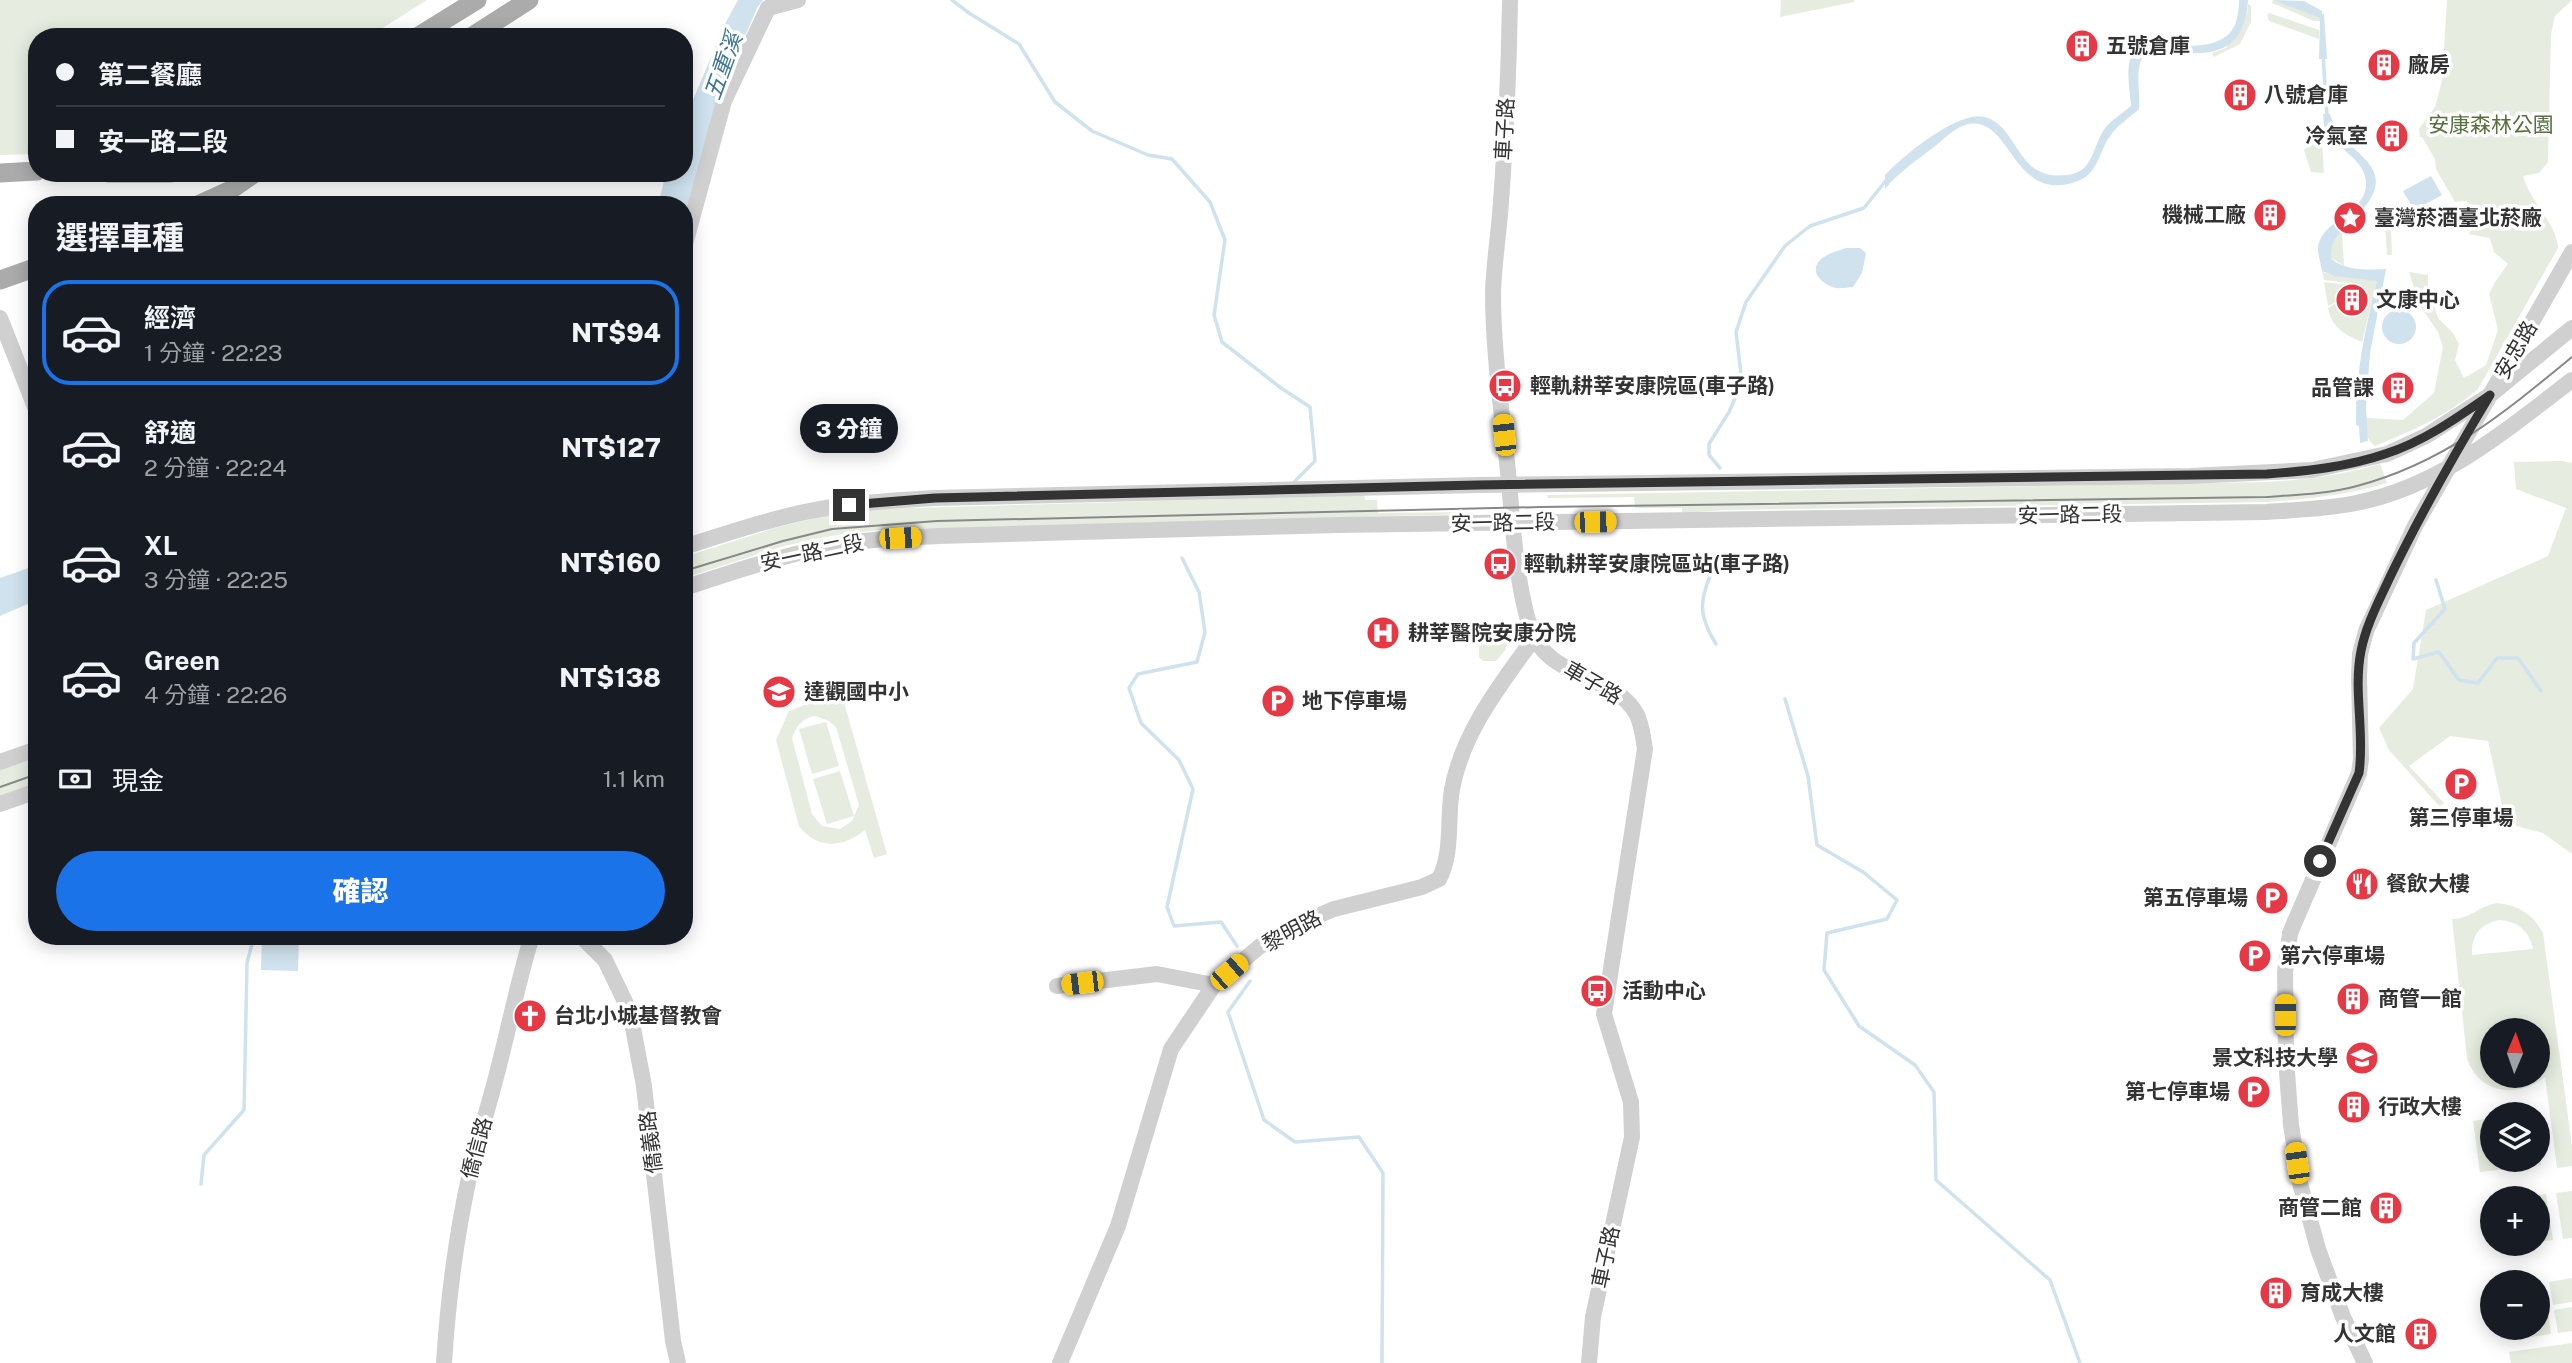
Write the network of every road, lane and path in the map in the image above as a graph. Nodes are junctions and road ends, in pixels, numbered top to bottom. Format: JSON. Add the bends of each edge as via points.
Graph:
{"nodes":[{"id":1,"x":477,"y":0,"type":"edge"},
{"id":2,"x":529,"y":0,"type":"edge"},
{"id":3,"x":798,"y":0,"type":"edge"},
{"id":4,"x":1510,"y":0,"type":"edge"},
{"id":5,"x":766,"y":4,"type":"edge"},
{"id":6,"x":432,"y":28,"type":"edge"},
{"id":7,"x":485,"y":28,"type":"edge"},
{"id":8,"x":28,"y":171,"type":"edge"},
{"id":9,"x":0,"y":173,"type":"edge"},
{"id":10,"x":242,"y":182,"type":"edge"},
{"id":11,"x":218,"y":196,"type":"edge"},
{"id":12,"x":693,"y":214,"type":"edge"},
{"id":13,"x":2572,"y":252,"type":"edge"},
{"id":14,"x":28,"y":270,"type":"edge"},
{"id":15,"x":0,"y":280,"type":"edge"},
{"id":16,"x":0,"y":318,"type":"edge"},
{"id":17,"x":2572,"y":328,"type":"edge"},
{"id":18,"x":2572,"y":380,"type":"edge"},
{"id":19,"x":28,"y":389,"type":"edge"},
{"id":20,"x":2490,"y":395,"type":"junction"},
{"id":21,"x":2448,"y":469,"type":"junction"},
{"id":22,"x":1509,"y":485,"type":"junction"},
{"id":23,"x":1512,"y":522,"type":"junction"},
{"id":24,"x":693,"y":544,"type":"edge"},
{"id":25,"x":693,"y":585,"type":"edge"},
{"id":26,"x":1534,"y":638,"type":"junction"},
{"id":27,"x":28,"y":753,"type":"edge"},
{"id":28,"x":0,"y":762,"type":"edge"},
{"id":29,"x":28,"y":794,"type":"edge"},
{"id":30,"x":0,"y":804,"type":"edge"},
{"id":31,"x":529,"y":945,"type":"edge"},
{"id":32,"x":590,"y":945,"type":"edge"},
{"id":33,"x":1214,"y":985,"type":"junction"},
{"id":34,"x":1057,"y":986,"type":"dead end"},
{"id":35,"x":444,"y":1363,"type":"edge"},
{"id":36,"x":678,"y":1363,"type":"edge"},
{"id":37,"x":1060,"y":1363,"type":"edge"},
{"id":38,"x":1589,"y":1363,"type":"edge"},
{"id":39,"x":2365,"y":1363,"type":"edge"}],
"edges":[{"from":1,"to":6,"type":"main road"},
{"from":2,"to":7,"type":"main road"},
{"from":3,"to":5,"type":"street"},
{"from":4,"to":22,"type":"street","name":"車子路","via":[[1493,293]]},
{"from":5,"to":12,"type":"street","via":[[723,102]]},
{"from":8,"to":9,"type":"main road"},
{"from":10,"to":11,"type":"main road"},
{"from":13,"to":20,"type":"street","name":"安忠路"},
{"from":14,"to":15,"type":"main road"},
{"from":16,"to":19,"type":"street"},
{"from":17,"to":20,"type":"street"},
{"from":18,"to":21,"type":"street","name":"安一路二段"},
{"from":20,"to":21,"type":"street","name":"安忠路"},
{"from":20,"to":22,"type":"street","name":"安一路二段","via":[[2426,436],[2387,454],[2312,470]]},
{"from":21,"to":23,"type":"street","name":"安一路二段","via":[[2357,503],[2278,512]]},
{"from":21,"to":39,"type":"street","name":"安忠路","via":[[2415,526],[2366,631],[2360,654],[2359,773],[2298,911],[2286,951],[2286,1059],[2300,1183],[2318,1249]]},
{"from":22,"to":23,"type":"street","name":"車子路"},
{"from":22,"to":24,"type":"street","name":"安一路二段","via":[[874,502],[777,518]]},
{"from":23,"to":25,"type":"street","name":"安一路二段","via":[[881,539],[785,557]]},
{"from":23,"to":26,"type":"street","name":"車子路"},
{"from":26,"to":33,"type":"street","name":"黎明路","via":[[1483,711],[1461,761],[1452,788],[1445,862],[1439,879],[1334,909],[1289,928]]},
{"from":26,"to":38,"type":"street","name":"車子路","via":[[1566,669],[1628,702],[1637,715],[1645,749],[1604,1014],[1631,1102],[1632,1137],[1593,1317]]},
{"from":27,"to":28,"type":"street"},
{"from":29,"to":30,"type":"street"},
{"from":31,"to":35,"type":"street","name":"僑信路","via":[[470,1171],[457,1236]]},
{"from":32,"to":36,"type":"street","name":"僑義路","via":[[605,960],[630,1012],[644,1086]]},
{"from":33,"to":34,"type":"street","via":[[1157,974]]},
{"from":33,"to":37,"type":"street","name":"黎明路","via":[[1171,1049],[1118,1226]]}]}
